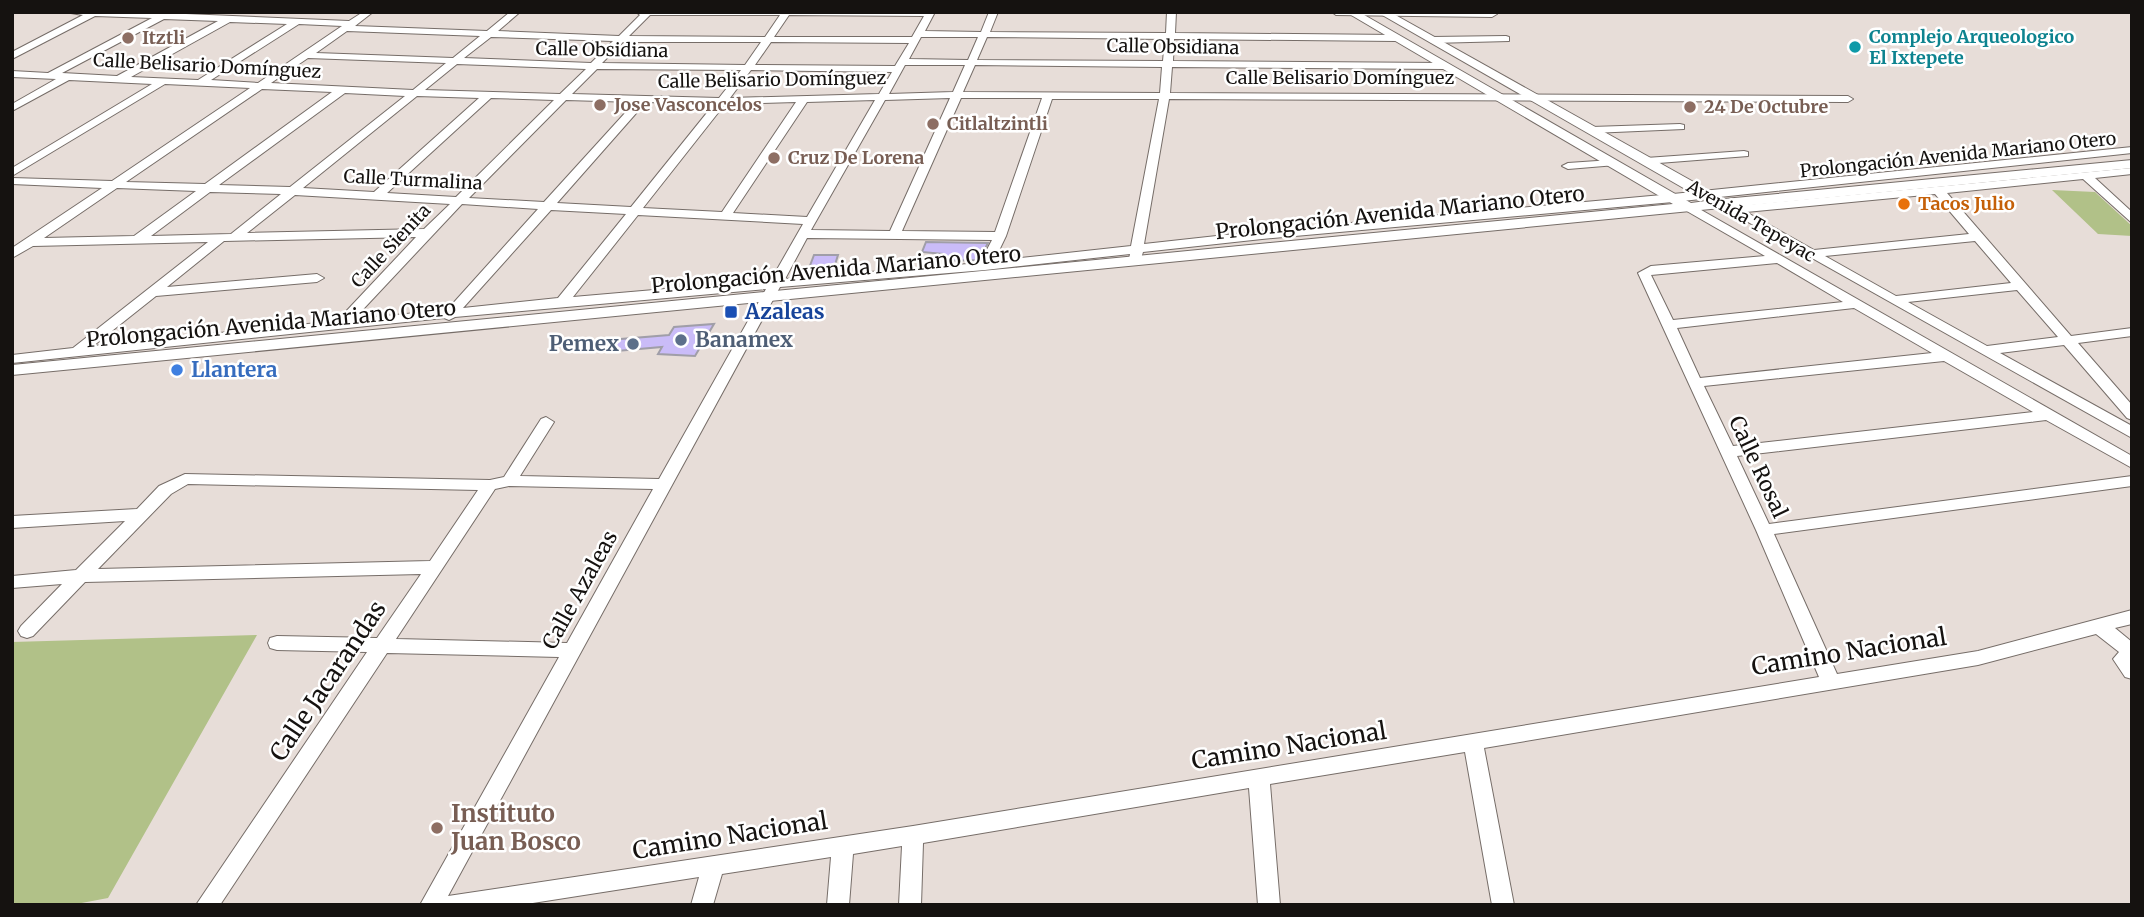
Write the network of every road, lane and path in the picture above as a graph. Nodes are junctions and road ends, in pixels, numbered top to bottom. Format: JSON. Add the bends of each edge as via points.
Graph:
{"nodes":[{"id":1,"x":69,"y":12,"type":"edge"},
{"id":2,"x":240,"y":12,"type":"edge"},
{"id":3,"x":312,"y":12,"type":"edge"},
{"id":4,"x":369,"y":12,"type":"edge"},
{"id":5,"x":516,"y":12,"type":"edge"},
{"id":6,"x":634,"y":12,"type":"edge"},
{"id":7,"x":648,"y":12,"type":"edge"},
{"id":8,"x":993,"y":12,"type":"edge"},
{"id":9,"x":1172,"y":12,"type":"edge"},
{"id":10,"x":1336,"y":12,"type":"edge"},
{"id":11,"x":1352,"y":12,"type":"edge"},
{"id":12,"x":95,"y":13,"type":"edge"},
{"id":13,"x":786,"y":13,"type":"edge"},
{"id":14,"x":931,"y":13,"type":"edge"},
{"id":15,"x":1382,"y":13,"type":"edge"},
{"id":16,"x":1492,"y":14,"type":"dead end"},
{"id":17,"x":166,"y":15,"type":"edge"},
{"id":18,"x":227,"y":19,"type":"junction"},
{"id":19,"x":296,"y":22,"type":"junction"},
{"id":20,"x":349,"y":26,"type":"junction"},
{"id":21,"x":489,"y":33,"type":"junction"},
{"id":22,"x":985,"y":35,"type":"junction"},
{"id":23,"x":1171,"y":36,"type":"junction"},
{"id":24,"x":917,"y":37,"type":"junction"},
{"id":25,"x":1396,"y":38,"type":"junction"},
{"id":26,"x":622,"y":39,"type":"junction"},
{"id":27,"x":1506,"y":39,"type":"dead end"},
{"id":28,"x":768,"y":40,"type":"junction"},
{"id":29,"x":1432,"y":40,"type":"junction"},
{"id":30,"x":305,"y":55,"type":"junction"},
{"id":31,"x":12,"y":56,"type":"edge"},
{"id":32,"x":454,"y":61,"type":"junction"},
{"id":33,"x":972,"y":61,"type":"junction"},
{"id":34,"x":1169,"y":63,"type":"junction"},
{"id":35,"x":594,"y":66,"type":"junction"},
{"id":36,"x":900,"y":66,"type":"junction"},
{"id":37,"x":1444,"y":66,"type":"junction"},
{"id":38,"x":748,"y":68,"type":"junction"},
{"id":39,"x":12,"y":74,"type":"edge"},
{"id":40,"x":49,"y":76,"type":"junction"},
{"id":41,"x":67,"y":77,"type":"junction"},
{"id":42,"x":119,"y":79,"type":"junction"},
{"id":43,"x":163,"y":81,"type":"junction"},
{"id":44,"x":200,"y":83,"type":"junction"},
{"id":45,"x":260,"y":86,"type":"junction"},
{"id":46,"x":342,"y":90,"type":"junction"},
{"id":47,"x":415,"y":93,"type":"junction"},
{"id":48,"x":957,"y":95,"type":"junction"},
{"id":49,"x":1048,"y":95,"type":"junction"},
{"id":50,"x":1165,"y":95,"type":"junction"},
{"id":51,"x":487,"y":96,"type":"junction"},
{"id":52,"x":883,"y":96,"type":"junction"},
{"id":53,"x":1499,"y":97,"type":"junction"},
{"id":54,"x":1533,"y":97,"type":"junction"},
{"id":55,"x":562,"y":98,"type":"junction"},
{"id":56,"x":1848,"y":99,"type":"dead end"},
{"id":57,"x":642,"y":100,"type":"junction"},
{"id":58,"x":803,"y":100,"type":"junction"},
{"id":59,"x":721,"y":101,"type":"junction"},
{"id":60,"x":12,"y":108,"type":"edge"},
{"id":61,"x":1680,"y":127,"type":"dead end"},
{"id":62,"x":1592,"y":130,"type":"junction"},
{"id":63,"x":2132,"y":150,"type":"edge"},
{"id":64,"x":1744,"y":154,"type":"dead end"},
{"id":65,"x":2132,"y":157,"type":"edge"},
{"id":66,"x":1646,"y":161,"type":"junction"},
{"id":67,"x":1612,"y":163,"type":"junction"},
{"id":68,"x":2132,"y":164,"type":"edge"},
{"id":69,"x":1568,"y":166,"type":"dead end"},
{"id":70,"x":2132,"y":171,"type":"edge"},
{"id":71,"x":12,"y":173,"type":"edge"},
{"id":72,"x":2087,"y":176,"type":"junction"},
{"id":73,"x":12,"y":181,"type":"edge"},
{"id":74,"x":115,"y":183,"type":"junction"},
{"id":75,"x":209,"y":187,"type":"junction"},
{"id":76,"x":1938,"y":190,"type":"junction"},
{"id":77,"x":291,"y":191,"type":"junction"},
{"id":78,"x":377,"y":196,"type":"junction"},
{"id":79,"x":459,"y":201,"type":"junction"},
{"id":80,"x":1719,"y":201,"type":"junction"},
{"id":81,"x":546,"y":206,"type":"junction"},
{"id":82,"x":1681,"y":206,"type":"junction"},
{"id":83,"x":633,"y":211,"type":"junction"},
{"id":84,"x":725,"y":216,"type":"junction"},
{"id":85,"x":2132,"y":219,"type":"edge"},
{"id":86,"x":811,"y":220,"type":"junction"},
{"id":87,"x":427,"y":233,"type":"junction"},
{"id":88,"x":803,"y":234,"type":"junction"},
{"id":89,"x":894,"y":235,"type":"junction"},
{"id":90,"x":1000,"y":236,"type":"junction"},
{"id":91,"x":229,"y":237,"type":"junction"},
{"id":92,"x":1976,"y":237,"type":"junction"},
{"id":93,"x":138,"y":239,"type":"junction"},
{"id":94,"x":12,"y":241,"type":"edge"},
{"id":95,"x":31,"y":242,"type":"junction"},
{"id":96,"x":12,"y":254,"type":"edge"},
{"id":97,"x":1812,"y":254,"type":"junction"},
{"id":98,"x":1136,"y":255,"type":"junction"},
{"id":99,"x":1778,"y":259,"type":"junction"},
{"id":100,"x":985,"y":266,"type":"junction"},
{"id":101,"x":317,"y":278,"type":"dead end"},
{"id":102,"x":2018,"y":286,"type":"junction"},
{"id":103,"x":773,"y":291,"type":"junction"},
{"id":104,"x":153,"y":292,"type":"junction"},
{"id":105,"x":1894,"y":300,"type":"junction"},
{"id":106,"x":562,"y":302,"type":"junction"},
{"id":107,"x":1857,"y":304,"type":"junction"},
{"id":108,"x":515,"y":315,"type":"junction"},
{"id":109,"x":449,"y":316,"type":"junction"},
{"id":110,"x":1669,"y":325,"type":"junction"},
{"id":111,"x":339,"y":327,"type":"junction"},
{"id":112,"x":2132,"y":332,"type":"edge"},
{"id":113,"x":2067,"y":341,"type":"junction"},
{"id":114,"x":1984,"y":351,"type":"junction"},
{"id":115,"x":77,"y":352,"type":"junction"},
{"id":116,"x":1947,"y":356,"type":"junction"},
{"id":117,"x":12,"y":359,"type":"edge"},
{"id":118,"x":12,"y":370,"type":"edge"},
{"id":119,"x":1695,"y":383,"type":"junction"},
{"id":120,"x":2048,"y":415,"type":"junction"},
{"id":121,"x":2132,"y":415,"type":"edge"},
{"id":122,"x":546,"y":422,"type":"dead end"},
{"id":123,"x":2132,"y":433,"type":"edge"},
{"id":124,"x":1728,"y":452,"type":"junction"},
{"id":125,"x":2132,"y":463,"type":"edge"},
{"id":126,"x":2132,"y":481,"type":"edge"},
{"id":127,"x":500,"y":483,"type":"junction"},
{"id":128,"x":665,"y":484,"type":"junction"},
{"id":129,"x":142,"y":514,"type":"junction"},
{"id":130,"x":12,"y":522,"type":"edge"},
{"id":131,"x":1764,"y":530,"type":"junction"},
{"id":132,"x":434,"y":567,"type":"junction"},
{"id":133,"x":82,"y":576,"type":"junction"},
{"id":134,"x":12,"y":582,"type":"edge"},
{"id":135,"x":2132,"y":617,"type":"edge"},
{"id":136,"x":2100,"y":627,"type":"junction"},
{"id":137,"x":27,"y":631,"type":"dead end"},
{"id":138,"x":277,"y":643,"type":"dead end"},
{"id":139,"x":382,"y":644,"type":"junction"},
{"id":140,"x":572,"y":650,"type":"junction"},
{"id":141,"x":2132,"y":653,"type":"edge"},
{"id":142,"x":2132,"y":672,"type":"edge"},
{"id":143,"x":1831,"y":682,"type":"junction"},
{"id":144,"x":1473,"y":742,"type":"junction"},
{"id":145,"x":1259,"y":778,"type":"junction"},
{"id":146,"x":912,"y":835,"type":"junction"},
{"id":147,"x":843,"y":846,"type":"junction"},
{"id":148,"x":714,"y":865,"type":"junction"},
{"id":149,"x":550,"y":897,"type":"edge"},
{"id":150,"x":207,"y":905,"type":"edge"},
{"id":151,"x":431,"y":905,"type":"edge"},
{"id":152,"x":451,"y":905,"type":"edge"},
{"id":153,"x":702,"y":905,"type":"edge"},
{"id":154,"x":838,"y":905,"type":"edge"},
{"id":155,"x":910,"y":905,"type":"edge"},
{"id":156,"x":1269,"y":905,"type":"edge"},
{"id":157,"x":1503,"y":905,"type":"edge"}],
"edges":[{"from":1,"to":12,"type":"street"},
{"from":2,"to":18,"type":"street"},
{"from":3,"to":19,"type":"street"},
{"from":4,"to":20,"type":"street"},
{"from":5,"to":21,"type":"street"},
{"from":6,"to":7,"type":"street"},
{"from":7,"to":13,"type":"street"},
{"from":7,"to":26,"type":"street","name":"Calle Sienita"},
{"from":8,"to":22,"type":"street"},
{"from":9,"to":23,"type":"street"},
{"from":10,"to":11,"type":"street"},
{"from":11,"to":15,"type":"street"},
{"from":11,"to":25,"type":"main road","name":"Avenida Tepeyac"},
{"from":12,"to":17,"type":"street"},
{"from":12,"to":31,"type":"street"},
{"from":13,"to":14,"type":"street"},
{"from":13,"to":28,"type":"street"},
{"from":14,"to":24,"type":"street","name":"Calle Azaleas"},
{"from":15,"to":16,"type":"street"},
{"from":15,"to":29,"type":"main road","name":"Avenida Tepeyac"},
{"from":17,"to":18,"type":"street"},
{"from":17,"to":40,"type":"street"},
{"from":18,"to":19,"type":"street"},
{"from":18,"to":42,"type":"street"},
{"from":19,"to":20,"type":"street"},
{"from":19,"to":44,"type":"street"},
{"from":20,"to":21,"type":"street"},
{"from":20,"to":30,"type":"street"},
{"from":21,"to":26,"type":"street"},
{"from":21,"to":32,"type":"street"},
{"from":22,"to":23,"type":"street"},
{"from":22,"to":24,"type":"street"},
{"from":22,"to":33,"type":"street"},
{"from":23,"to":25,"type":"street"},
{"from":23,"to":34,"type":"street"},
{"from":24,"to":28,"type":"street"},
{"from":24,"to":36,"type":"street","name":"Calle Azaleas"},
{"from":25,"to":37,"type":"main road","name":"Avenida Tepeyac"},
{"from":26,"to":28,"type":"street"},
{"from":26,"to":35,"type":"street","name":"Calle Sienita"},
{"from":27,"to":29,"type":"street"},
{"from":28,"to":38,"type":"street"},
{"from":29,"to":54,"type":"main road","name":"Avenida Tepeyac"},
{"from":30,"to":32,"type":"street","name":"Calle Obsidiana"},
{"from":30,"to":45,"type":"street"},
{"from":32,"to":35,"type":"street","name":"Calle Obsidiana"},
{"from":32,"to":47,"type":"street"},
{"from":33,"to":34,"type":"street","name":"Calle Obsidiana"},
{"from":33,"to":36,"type":"street","name":"Calle Obsidiana"},
{"from":33,"to":48,"type":"street"},
{"from":34,"to":37,"type":"street","name":"Calle Obsidiana"},
{"from":34,"to":50,"type":"street"},
{"from":35,"to":38,"type":"street","name":"Calle Obsidiana"},
{"from":35,"to":55,"type":"street","name":"Calle Sienita"},
{"from":36,"to":38,"type":"street","name":"Calle Obsidiana"},
{"from":36,"to":52,"type":"street","name":"Calle Azaleas"},
{"from":37,"to":53,"type":"main road","name":"Avenida Tepeyac"},
{"from":38,"to":59,"type":"street"},
{"from":39,"to":40,"type":"street","name":"Calle Belisario Domínguez"},
{"from":40,"to":41,"type":"street","name":"Calle Belisario Domínguez"},
{"from":41,"to":42,"type":"street","name":"Calle Belisario Domínguez"},
{"from":41,"to":60,"type":"street"},
{"from":42,"to":43,"type":"street","name":"Calle Belisario Domínguez"},
{"from":43,"to":44,"type":"street","name":"Calle Belisario Domínguez"},
{"from":43,"to":71,"type":"street"},
{"from":44,"to":45,"type":"street","name":"Calle Belisario Domínguez"},
{"from":45,"to":46,"type":"street","name":"Calle Belisario Domínguez"},
{"from":45,"to":74,"type":"street"},
{"from":46,"to":47,"type":"street","name":"Calle Belisario Domínguez"},
{"from":46,"to":75,"type":"street"},
{"from":47,"to":51,"type":"street","name":"Calle Belisario Domínguez"},
{"from":47,"to":77,"type":"street"},
{"from":48,"to":49,"type":"street","name":"Calle Belisario Domínguez"},
{"from":48,"to":52,"type":"street","name":"Calle Belisario Domínguez"},
{"from":48,"to":89,"type":"street"},
{"from":49,"to":50,"type":"street","name":"Calle Belisario Domínguez"},
{"from":49,"to":90,"type":"street"},
{"from":50,"to":53,"type":"street","name":"Calle Belisario Domínguez"},
{"from":50,"to":98,"type":"street"},
{"from":51,"to":55,"type":"street","name":"Calle Belisario Domínguez"},
{"from":51,"to":78,"type":"street"},
{"from":52,"to":58,"type":"street","name":"Calle Belisario Domínguez"},
{"from":52,"to":86,"type":"street","name":"Calle Azaleas"},
{"from":53,"to":54,"type":"street","name":"Calle Belisario Domínguez"},
{"from":53,"to":67,"type":"main road","name":"Avenida Tepeyac"},
{"from":54,"to":56,"type":"street","name":"Calle Belisario Domínguez"},
{"from":54,"to":62,"type":"main road","name":"Avenida Tepeyac"},
{"from":55,"to":57,"type":"street","name":"Calle Belisario Domínguez"},
{"from":55,"to":79,"type":"street","name":"Calle Sienita"},
{"from":57,"to":59,"type":"street","name":"Calle Belisario Domínguez"},
{"from":57,"to":81,"type":"street"},
{"from":58,"to":59,"type":"street","name":"Calle Belisario Domínguez"},
{"from":58,"to":84,"type":"street"},
{"from":59,"to":83,"type":"street"},
{"from":61,"to":62,"type":"street"},
{"from":62,"to":66,"type":"main road","name":"Avenida Tepeyac"},
{"from":63,"to":80,"type":"street","name":"Prolongación Avenida Mariano Otero"},
{"from":64,"to":66,"type":"street"},
{"from":65,"to":80,"type":"main road","name":"Prolongación Avenida Mariano Otero"},
{"from":66,"to":80,"type":"main road","name":"Avenida Tepeyac"},
{"from":67,"to":69,"type":"street"},
{"from":67,"to":82,"type":"main road","name":"Avenida Tepeyac"},
{"from":68,"to":80,"type":"main road","name":"Prolongación Avenida Mariano Otero"},
{"from":70,"to":72,"type":"street","name":"Prolongación Avenida Mariano Otero"},
{"from":72,"to":76,"type":"street","name":"Prolongación Avenida Mariano Otero"},
{"from":72,"to":85,"type":"street"},
{"from":73,"to":74,"type":"street","name":"Calle Turmalina"},
{"from":74,"to":75,"type":"street","name":"Calle Turmalina"},
{"from":74,"to":95,"type":"street"},
{"from":75,"to":77,"type":"street","name":"Calle Turmalina"},
{"from":75,"to":93,"type":"street"},
{"from":76,"to":80,"type":"street","name":"Prolongación Avenida Mariano Otero"},
{"from":76,"to":92,"type":"street"},
{"from":77,"to":78,"type":"street","name":"Calle Turmalina"},
{"from":77,"to":91,"type":"street"},
{"from":78,"to":79,"type":"street","name":"Calle Turmalina"},
{"from":79,"to":81,"type":"street","name":"Calle Turmalina"},
{"from":79,"to":87,"type":"street","name":"Calle Sienita"},
{"from":80,"to":82,"type":"main road","name":"Prolongación Avenida Mariano Otero"},
{"from":80,"to":97,"type":"street","name":"Avenida Tepeyac"},
{"from":81,"to":83,"type":"street","name":"Calle Turmalina"},
{"from":81,"to":109,"type":"street"},
{"from":82,"to":98,"type":"main road","name":"Prolongación Avenida Mariano Otero"},
{"from":82,"to":99,"type":"street","name":"Avenida Tepeyac"},
{"from":83,"to":84,"type":"street","name":"Calle Turmalina"},
{"from":83,"to":106,"type":"street"},
{"from":84,"to":86,"type":"street","name":"Calle Turmalina"},
{"from":86,"to":88,"type":"street","name":"Calle Azaleas"},
{"from":87,"to":91,"type":"street"},
{"from":87,"to":111,"type":"street","name":"Calle Sienita"},
{"from":88,"to":89,"type":"street"},
{"from":88,"to":103,"type":"street","name":"Calle Azaleas"},
{"from":89,"to":90,"type":"street"},
{"from":90,"to":100,"type":"street"},
{"from":91,"to":93,"type":"street"},
{"from":91,"to":104,"type":"street"},
{"from":92,"to":97,"type":"street"},
{"from":92,"to":102,"type":"street"},
{"from":93,"to":95,"type":"street"},
{"from":94,"to":95,"type":"street"},
{"from":95,"to":96,"type":"street"},
{"from":97,"to":105,"type":"street","name":"Avenida Tepeyac"},
{"from":98,"to":100,"type":"street","name":"Prolongación Avenida Mariano Otero"},
{"from":98,"to":103,"type":"main road","name":"Prolongación Avenida Mariano Otero"},
{"from":99,"to":107,"type":"street","name":"Avenida Tepeyac"},
{"from":99,"to":110,"type":"street","name":"Calle Rosal","via":[[1644,271]]},
{"from":100,"to":103,"type":"street","name":"Prolongación Avenida Mariano Otero"},
{"from":101,"to":104,"type":"street"},
{"from":102,"to":105,"type":"street"},
{"from":102,"to":113,"type":"street"},
{"from":103,"to":106,"type":"street","name":"Prolongación Avenida Mariano Otero"},
{"from":103,"to":108,"type":"main road","name":"Prolongación Avenida Mariano Otero"},
{"from":103,"to":128,"type":"street","name":"Calle Azaleas"},
{"from":104,"to":115,"type":"street"},
{"from":105,"to":107,"type":"street"},
{"from":105,"to":114,"type":"street","name":"Avenida Tepeyac"},
{"from":106,"to":108,"type":"street","name":"Prolongación Avenida Mariano Otero"},
{"from":107,"to":110,"type":"street"},
{"from":107,"to":116,"type":"street","name":"Avenida Tepeyac"},
{"from":108,"to":109,"type":"street","name":"Prolongación Avenida Mariano Otero"},
{"from":108,"to":118,"type":"main road","name":"Prolongación Avenida Mariano Otero"},
{"from":109,"to":111,"type":"street","name":"Prolongación Avenida Mariano Otero"},
{"from":110,"to":119,"type":"street","name":"Calle Rosal"},
{"from":111,"to":115,"type":"street","name":"Prolongación Avenida Mariano Otero"},
{"from":112,"to":113,"type":"street"},
{"from":113,"to":114,"type":"street"},
{"from":113,"to":121,"type":"street"},
{"from":114,"to":123,"type":"street","name":"Avenida Tepeyac"},
{"from":115,"to":117,"type":"street","name":"Prolongación Avenida Mariano Otero"},
{"from":116,"to":119,"type":"street"},
{"from":116,"to":120,"type":"street","name":"Avenida Tepeyac"},
{"from":119,"to":124,"type":"street","name":"Calle Rosal"},
{"from":120,"to":124,"type":"street"},
{"from":120,"to":125,"type":"street","name":"Avenida Tepeyac"},
{"from":122,"to":127,"type":"street","name":"Calle Jacarandas"},
{"from":124,"to":131,"type":"street","name":"Calle Rosal"},
{"from":126,"to":131,"type":"street"},
{"from":127,"to":128,"type":"street"},
{"from":127,"to":129,"type":"street","via":[[193,479],[176,481]]},
{"from":127,"to":132,"type":"street","name":"Calle Jacarandas"},
{"from":128,"to":140,"type":"street","name":"Calle Azaleas"},
{"from":129,"to":130,"type":"street"},
{"from":129,"to":133,"type":"street"},
{"from":131,"to":143,"type":"street","name":"Calle Rosal"},
{"from":132,"to":133,"type":"street"},
{"from":132,"to":139,"type":"street","name":"Calle Jacarandas"},
{"from":133,"to":134,"type":"street"},
{"from":133,"to":137,"type":"street"},
{"from":135,"to":136,"type":"street","name":"Camino Nacional"},
{"from":136,"to":141,"type":"street"},
{"from":136,"to":143,"type":"street","name":"Camino Nacional","via":[[1978,658]]},
{"from":138,"to":139,"type":"street"},
{"from":139,"to":140,"type":"street"},
{"from":139,"to":150,"type":"street","name":"Calle Jacarandas"},
{"from":140,"to":151,"type":"street","name":"Calle Azaleas"},
{"from":141,"to":142,"type":"street","via":[[2122,659]]},
{"from":143,"to":144,"type":"street","name":"Camino Nacional"},
{"from":144,"to":145,"type":"street","name":"Camino Nacional"},
{"from":144,"to":157,"type":"street"},
{"from":145,"to":146,"type":"street","name":"Camino Nacional"},
{"from":145,"to":156,"type":"street"},
{"from":146,"to":147,"type":"street","name":"Camino Nacional"},
{"from":146,"to":155,"type":"street"},
{"from":147,"to":148,"type":"street","name":"Camino Nacional"},
{"from":147,"to":154,"type":"street"},
{"from":148,"to":149,"type":"street","name":"Camino Nacional"},
{"from":148,"to":153,"type":"street"},
{"from":149,"to":152,"type":"street","name":"Camino Nacional"}]}
